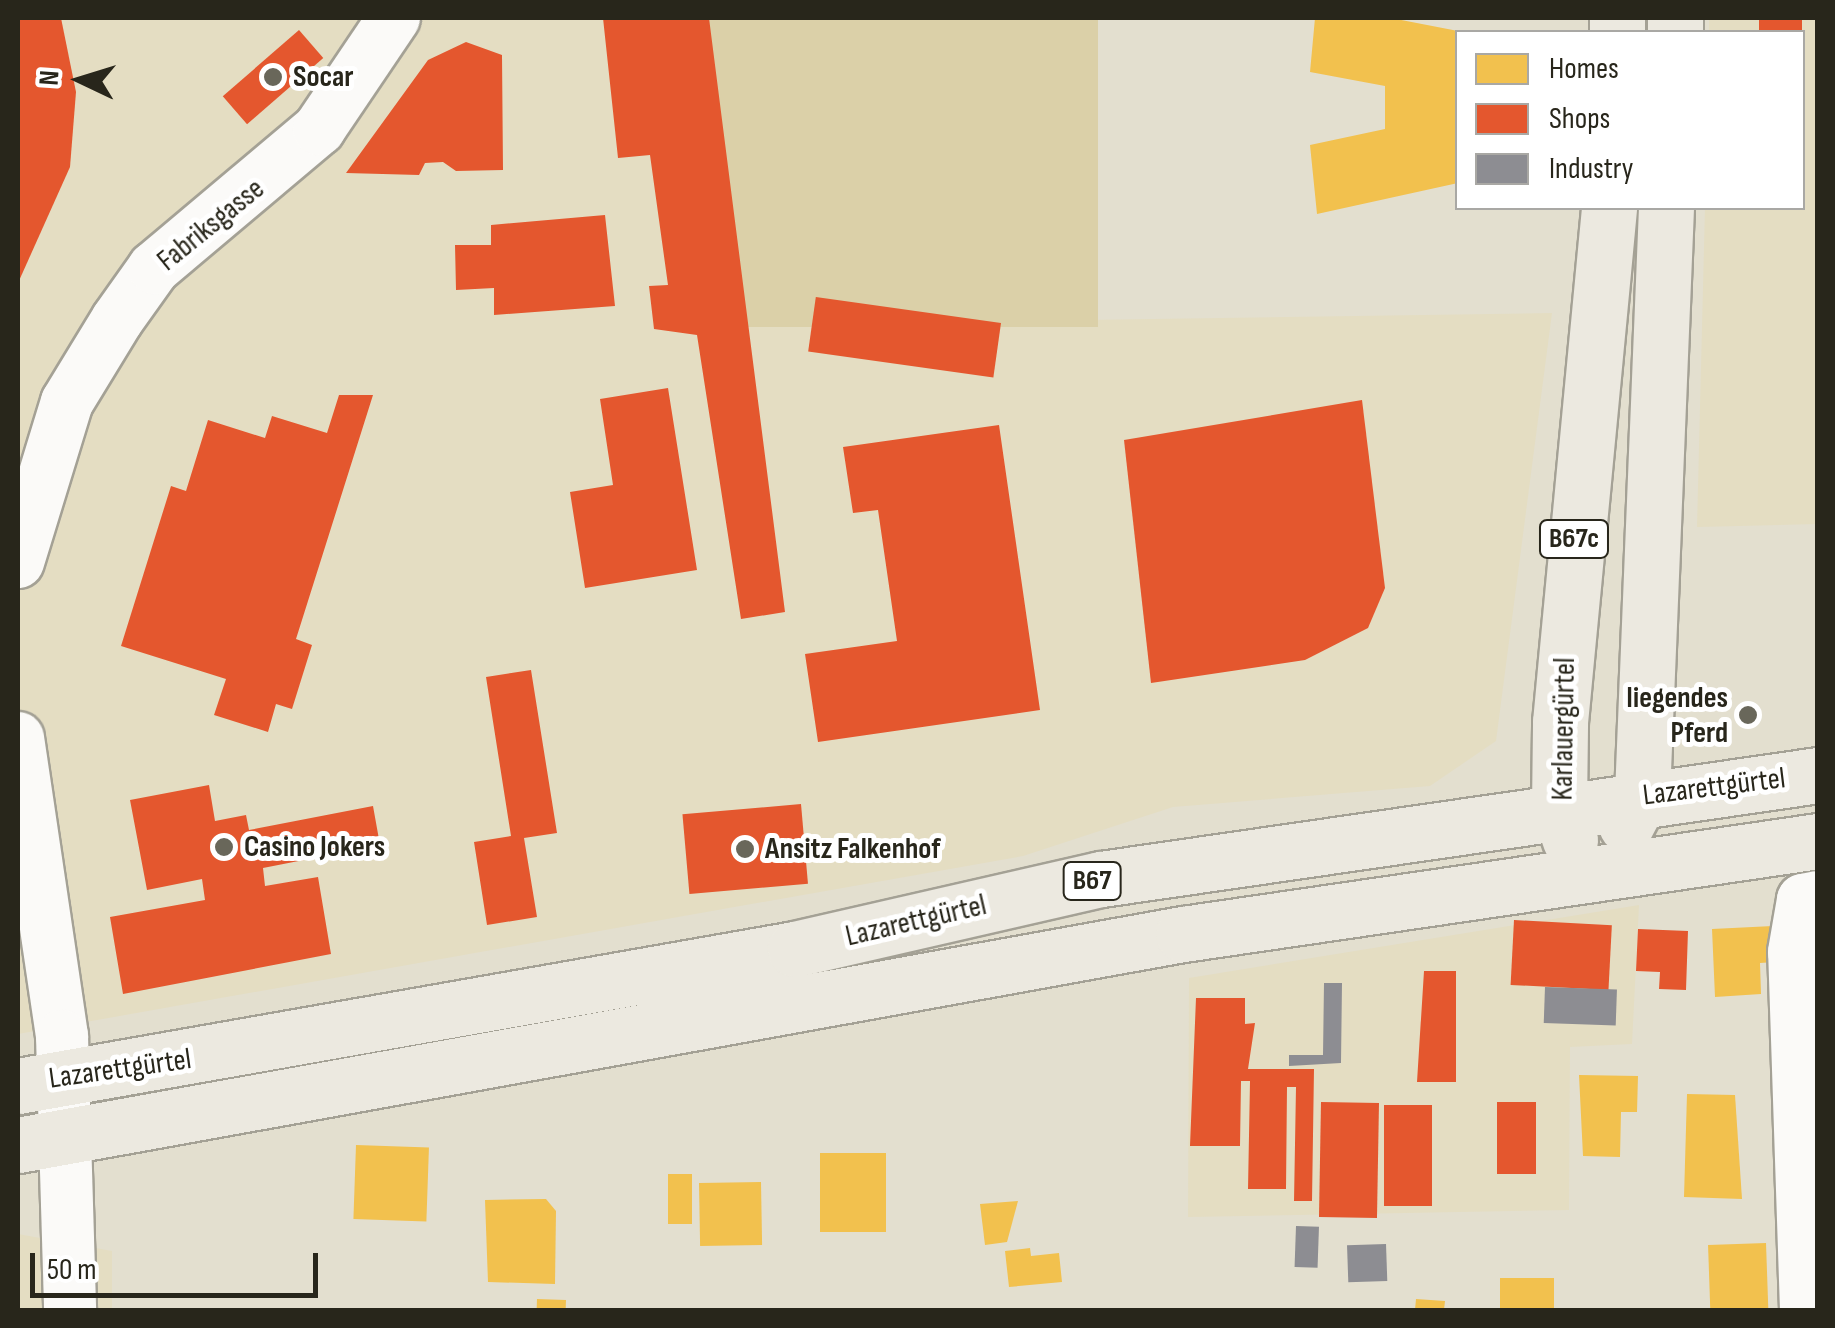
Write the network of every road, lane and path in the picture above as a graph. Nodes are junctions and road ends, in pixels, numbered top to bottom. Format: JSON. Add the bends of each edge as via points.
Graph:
{"nodes":[{"id":1,"x":394,"y":18,"type":"edge"},
{"id":2,"x":1609,"y":210,"type":"edge"},
{"id":3,"x":1666,"y":210,"type":"edge"},
{"id":4,"x":18,"y":562,"type":"edge"},
{"id":5,"x":18,"y":738,"type":"edge"},
{"id":6,"x":1818,"y":776,"type":"edge"},
{"id":7,"x":1642,"y":795,"type":"junction"},
{"id":8,"x":1559,"y":808,"type":"junction"},
{"id":9,"x":1818,"y":842,"type":"edge"},
{"id":10,"x":1602,"y":866,"type":"junction"},
{"id":11,"x":1818,"y":897,"type":"edge"},
{"id":12,"x":41,"y":1080,"type":"edge"},
{"id":13,"x":43,"y":1141,"type":"edge"},
{"id":14,"x":70,"y":1310,"type":"edge"},
{"id":15,"x":1806,"y":1310,"type":"edge"}],
"edges":[{"from":1,"to":4,"type":"street","name":"Fabriksgasse","via":[[319,129],[154,268],[117,320],[67,402]]},
{"from":2,"to":8,"type":"main road","name":"Karlauergürtel","number":"B67c","via":[[1603,331],[1576,504]]},
{"from":3,"to":7,"type":"main road","number":"B67c"},
{"from":5,"to":12,"type":"street"},
{"from":6,"to":7,"type":"main road","name":"Lazarettgürtel","number":"B67"},
{"from":7,"to":8,"type":"main road","name":"Lazarettgürtel","number":"B67"},
{"from":7,"to":10,"type":"main road","number":"B67c"},
{"from":8,"to":10,"type":"main road","name":"Karlauergürtel","via":[[1572,843]]},
{"from":8,"to":12,"type":"main road","name":"Lazarettgürtel","number":"B67","via":[[1101,878],[795,949]]},
{"from":9,"to":10,"type":"main road","name":"Lazarettgürtel","number":"B67"},
{"from":10,"to":13,"type":"main road","name":"Lazarettgürtel","number":"B67"},
{"from":11,"to":15,"type":"street","via":[[1802,900],[1794,952]]},
{"from":12,"to":13,"type":"street"},
{"from":13,"to":14,"type":"street"}]}
